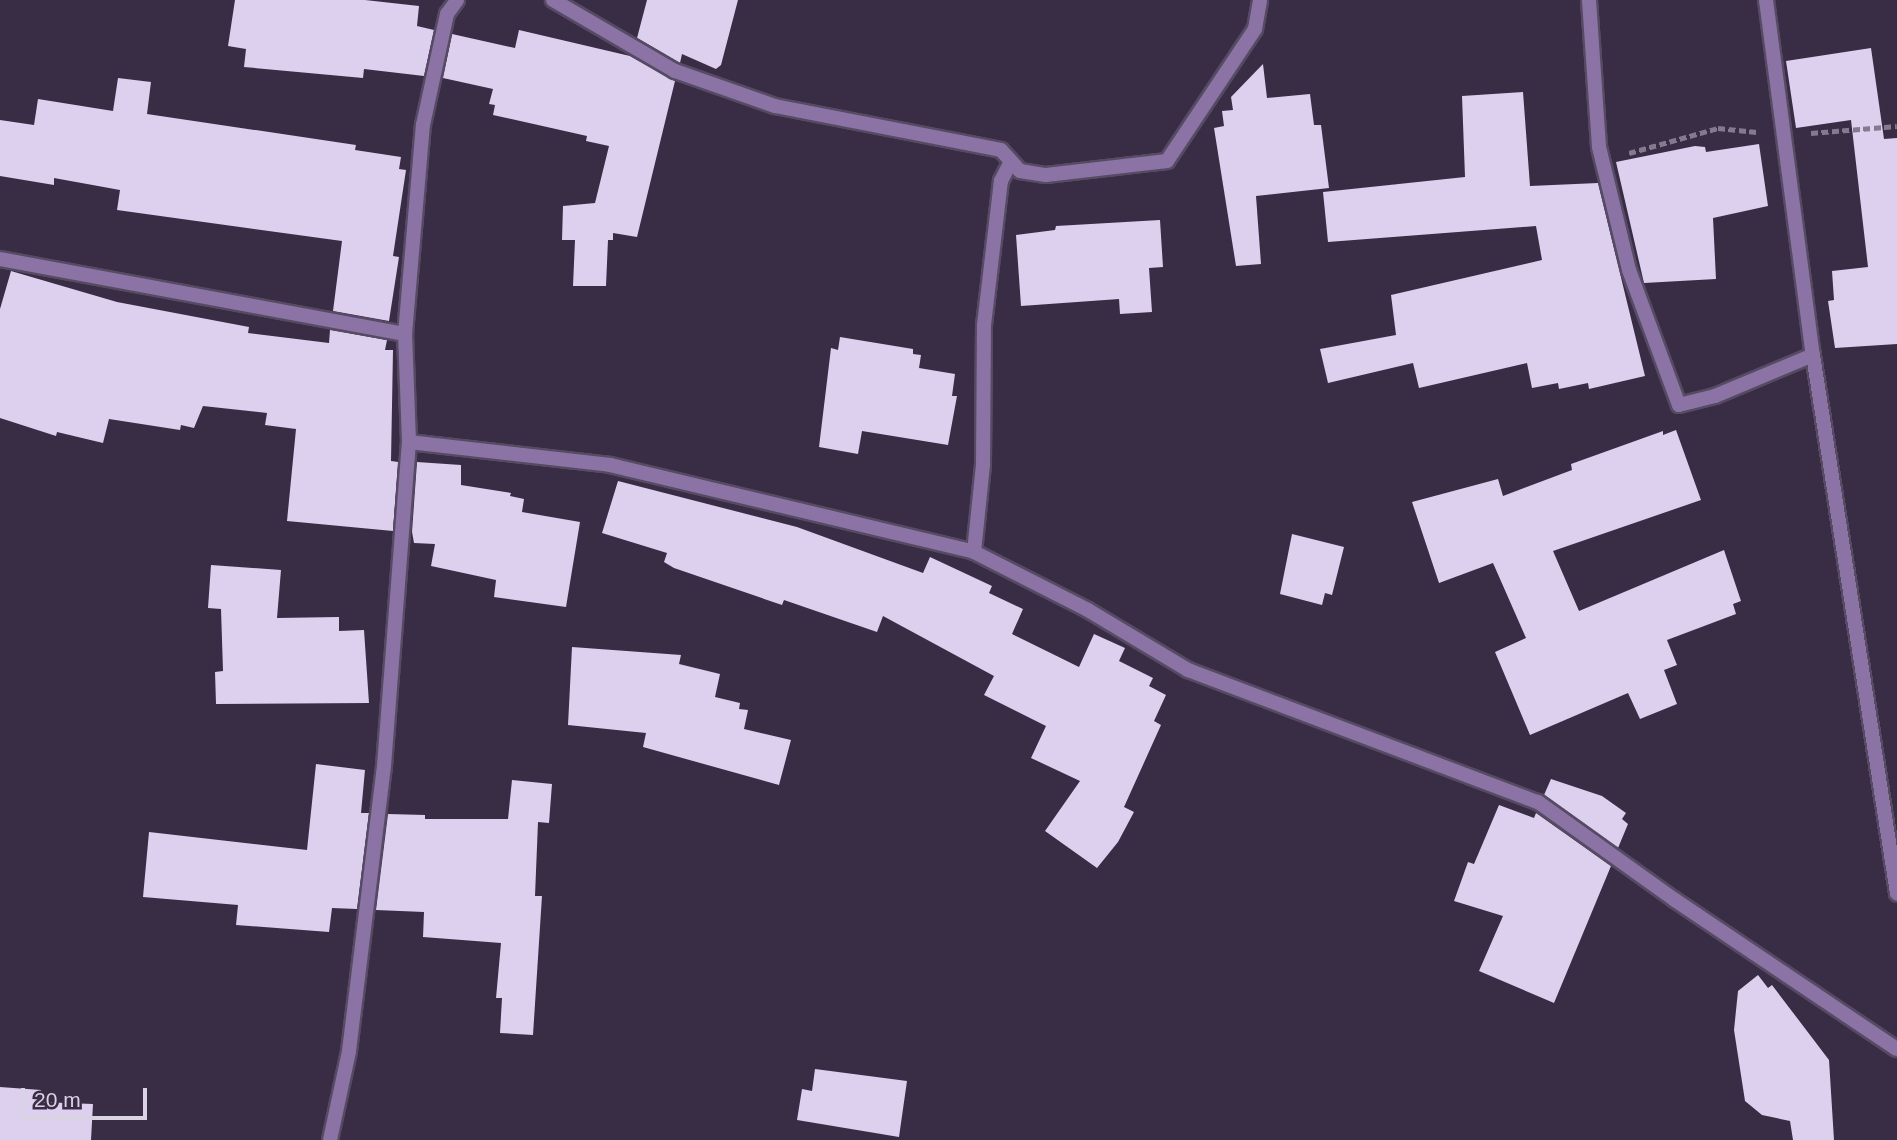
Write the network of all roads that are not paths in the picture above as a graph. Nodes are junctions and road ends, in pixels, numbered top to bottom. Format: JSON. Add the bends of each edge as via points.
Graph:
{"nodes":[{"id":1,"x":553,"y":0,"type":"edge"},
{"id":2,"x":1260,"y":0,"type":"edge"},
{"id":3,"x":1589,"y":0,"type":"edge"},
{"id":4,"x":1766,"y":0,"type":"edge"},
{"id":5,"x":455,"y":1,"type":"edge"},
{"id":6,"x":1011,"y":161,"type":"junction"},
{"id":7,"x":0,"y":258,"type":"edge"},
{"id":8,"x":405,"y":334,"type":"junction"},
{"id":9,"x":1813,"y":355,"type":"junction"},
{"id":10,"x":408,"y":442,"type":"junction"},
{"id":11,"x":974,"y":552,"type":"junction"},
{"id":12,"x":1893,"y":835,"type":"edge"},
{"id":13,"x":1897,"y":893,"type":"edge"},
{"id":14,"x":1897,"y":1049,"type":"edge"},
{"id":15,"x":330,"y":1140,"type":"edge"}],
"edges":[{"from":1,"to":6,"type":"street","via":[[675,71],[775,106],[1001,150]]},
{"from":2,"to":6,"type":"street","via":[[1255,29],[1167,162],[1046,175],[1020,172]]},
{"from":3,"to":9,"type":"street","via":[[1603,160],[1629,270],[1679,405],[1715,396]]},
{"from":4,"to":9,"type":"street"},
{"from":5,"to":8,"type":"street","via":[[447,14],[423,125]]},
{"from":6,"to":11,"type":"street","via":[[1002,181],[984,325],[982,465]]},
{"from":7,"to":8,"type":"street"},
{"from":8,"to":10,"type":"street"},
{"from":9,"to":12,"type":"street"},
{"from":10,"to":11,"type":"street","via":[[610,465]]},
{"from":10,"to":15,"type":"street","via":[[384,766],[349,1052]]},
{"from":11,"to":14,"type":"street","via":[[1088,610],[1188,670],[1538,802]]},
{"from":12,"to":13,"type":"street"}]}
